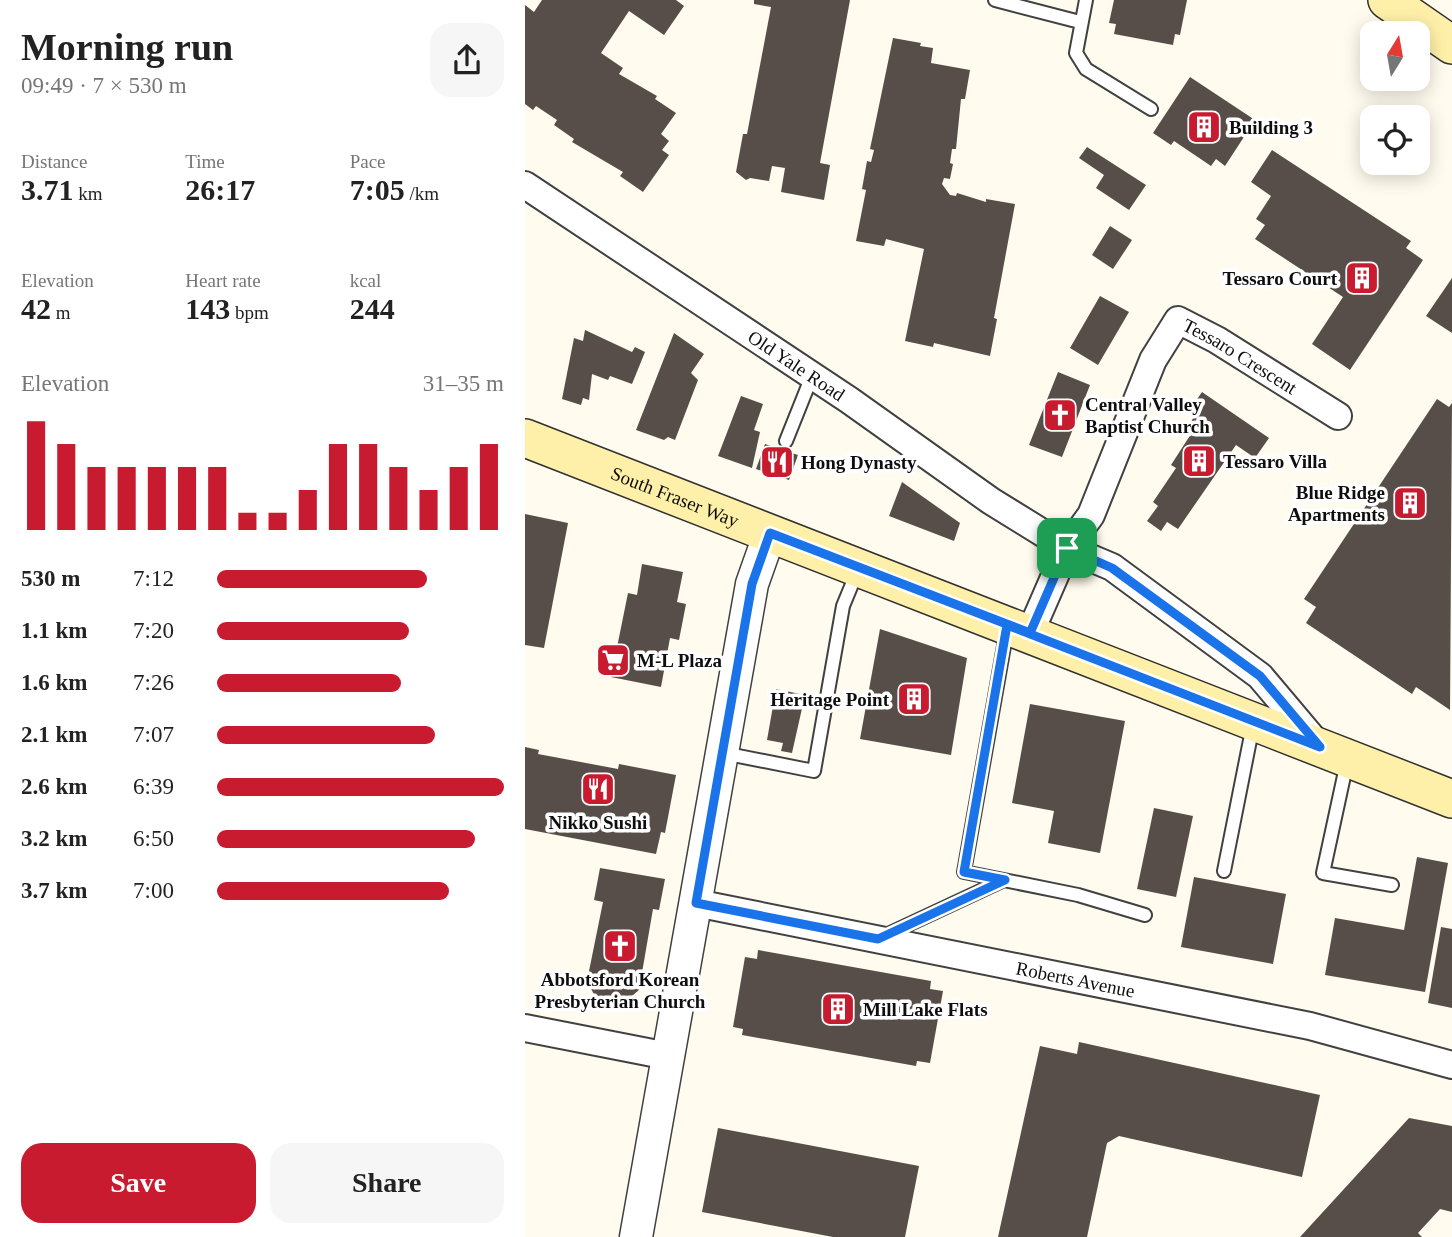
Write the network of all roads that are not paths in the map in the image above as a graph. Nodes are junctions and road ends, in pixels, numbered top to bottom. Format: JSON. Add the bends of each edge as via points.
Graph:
{"nodes":[{"id":1,"x":995,"y":0,"type":"edge"},
{"id":2,"x":1087,"y":0,"type":"edge"},
{"id":3,"x":1387,"y":0,"type":"edge"},
{"id":4,"x":1080,"y":22,"type":"junction"},
{"id":5,"x":1452,"y":45,"type":"edge"},
{"id":6,"x":1151,"y":109,"type":"dead end"},
{"id":7,"x":525,"y":186,"type":"edge"},
{"id":8,"x":812,"y":376,"type":"junction"},
{"id":9,"x":1338,"y":416,"type":"dead end"},
{"id":10,"x":525,"y":438,"type":"edge"},
{"id":11,"x":786,"y":441,"type":"dead end"},
{"id":12,"x":770,"y":533,"type":"junction"},
{"id":13,"x":1067,"y":548,"type":"junction"},
{"id":14,"x":859,"y":568,"type":"junction"},
{"id":15,"x":1018,"y":629,"type":"junction"},
{"id":16,"x":1254,"y":721,"type":"junction"},
{"id":17,"x":1334,"y":752,"type":"junction"},
{"id":18,"x":723,"y":753,"type":"junction"},
{"id":19,"x":1450,"y":793,"type":"edge"},
{"id":20,"x":1223,"y":871,"type":"dead end"},
{"id":21,"x":1005,"y":880,"type":"junction"},
{"id":22,"x":1392,"y":885,"type":"dead end"},
{"id":23,"x":696,"y":903,"type":"junction"},
{"id":24,"x":1145,"y":915,"type":"dead end"},
{"id":25,"x":878,"y":939,"type":"junction"},
{"id":26,"x":525,"y":1028,"type":"edge"},
{"id":27,"x":669,"y":1056,"type":"junction"},
{"id":28,"x":1452,"y":1065,"type":"edge"},
{"id":29,"x":636,"y":1237,"type":"edge"}],
"edges":[{"from":1,"to":4,"type":"lane"},
{"from":2,"to":4,"type":"lane"},
{"from":3,"to":5,"type":"main road"},
{"from":4,"to":6,"type":"lane","via":[[1076,53],[1086,69]]},
{"from":7,"to":8,"type":"street","name":"Old Yale Road"},
{"from":8,"to":11,"type":"lane"},
{"from":8,"to":13,"type":"street","name":"Old Yale Road","via":[[991,502]]},
{"from":9,"to":13,"type":"street","name":"Tessaro Crescent","via":[[1178,320],[1153,360],[1091,515]]},
{"from":10,"to":12,"type":"main road","name":"South Fraser Way"},
{"from":12,"to":14,"type":"main road","name":"South Fraser Way"},
{"from":12,"to":18,"type":"street","via":[[753,579]]},
{"from":13,"to":15,"type":"street"},
{"from":13,"to":17,"type":"street","name":"Old Yale Road","via":[[1112,568],[1260,676]]},
{"from":14,"to":15,"type":"main road","name":"South Fraser Way"},
{"from":14,"to":18,"type":"lane","via":[[843,606],[814,771]]},
{"from":15,"to":16,"type":"main road","name":"South Fraser Way"},
{"from":15,"to":21,"type":"lane","via":[[964,872]]},
{"from":16,"to":17,"type":"main road","name":"South Fraser Way"},
{"from":16,"to":20,"type":"lane"},
{"from":17,"to":19,"type":"main road","name":"South Fraser Way"},
{"from":17,"to":22,"type":"lane","via":[[1323,873]]},
{"from":18,"to":23,"type":"street"},
{"from":21,"to":24,"type":"lane"},
{"from":21,"to":25,"type":"lane"},
{"from":23,"to":25,"type":"street","name":"Roberts Avenue"},
{"from":23,"to":27,"type":"street"},
{"from":25,"to":28,"type":"street","name":"Roberts Avenue","via":[[1310,1026]]},
{"from":26,"to":27,"type":"street"},
{"from":27,"to":29,"type":"street"}]}
